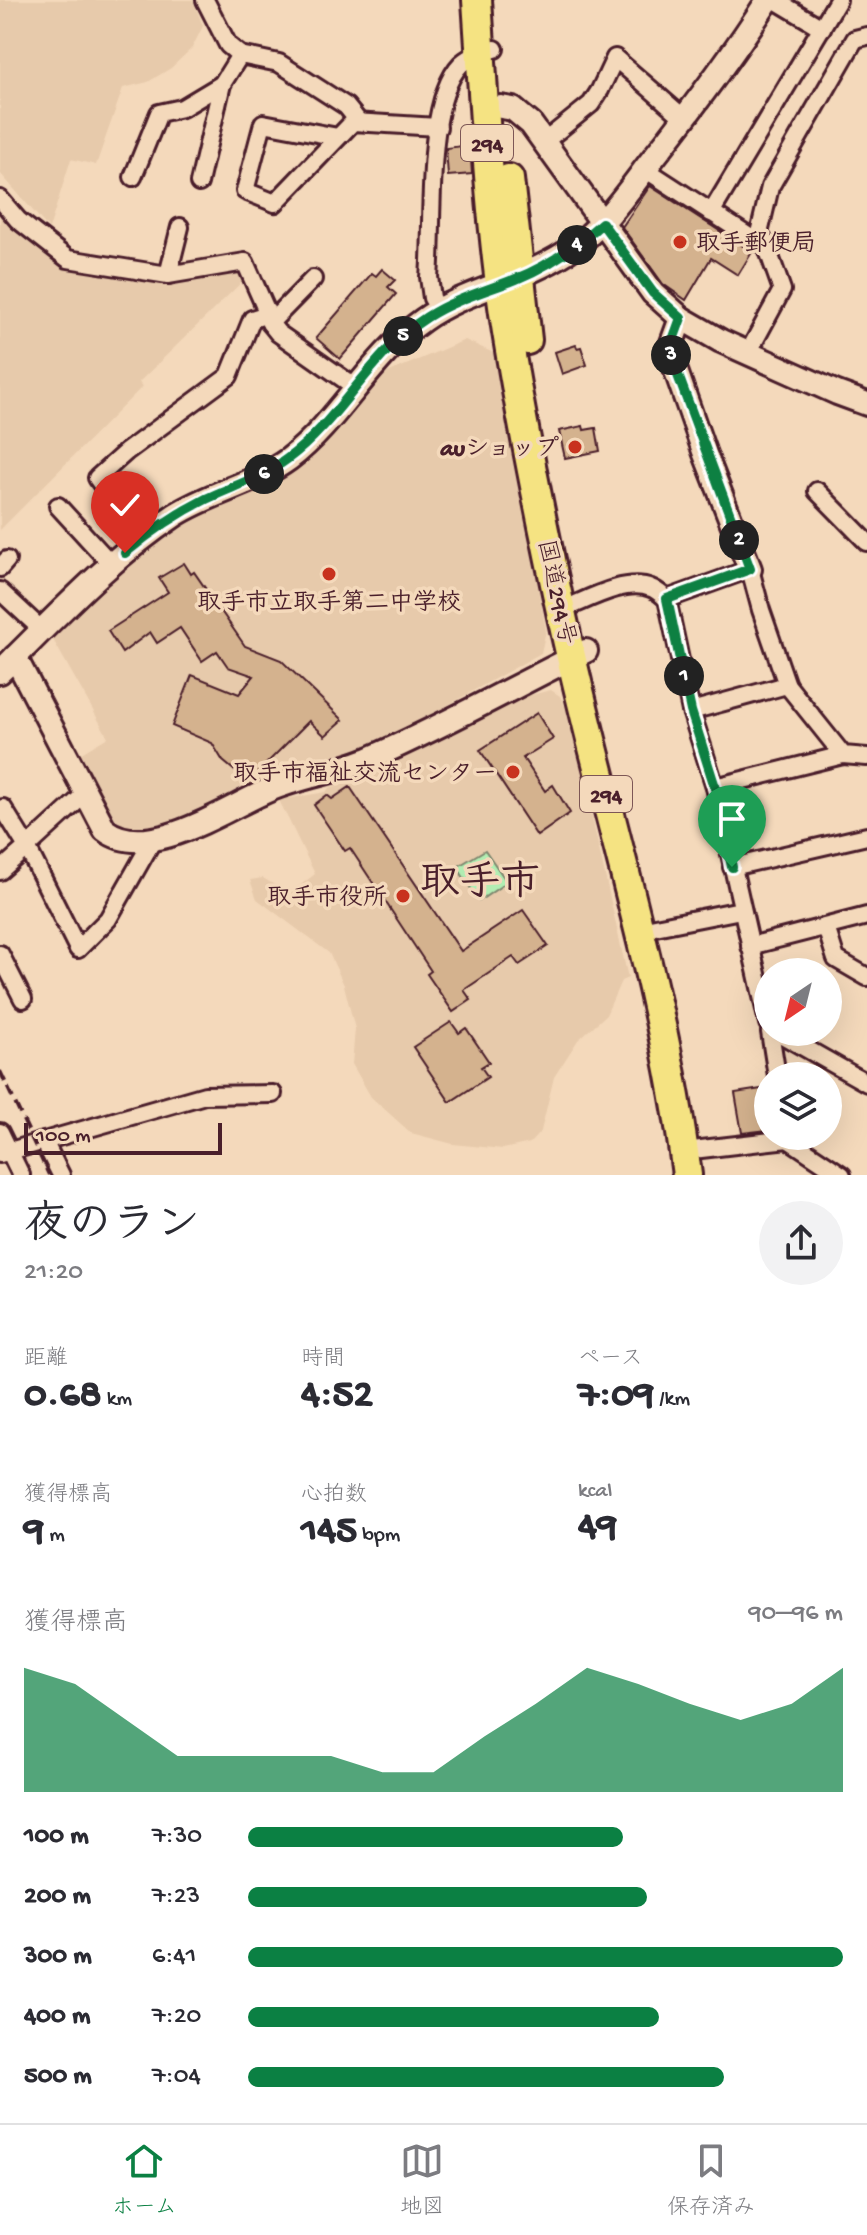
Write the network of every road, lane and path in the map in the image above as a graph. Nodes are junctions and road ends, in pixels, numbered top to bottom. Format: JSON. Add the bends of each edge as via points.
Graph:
{"nodes":[{"id":1,"x":205,"y":0,"type":"edge"},
{"id":2,"x":477,"y":0,"type":"edge"},
{"id":3,"x":491,"y":0,"type":"edge"},
{"id":4,"x":768,"y":0,"type":"edge"},
{"id":5,"x":775,"y":0,"type":"edge"},
{"id":6,"x":838,"y":0,"type":"edge"},
{"id":7,"x":822,"y":28,"type":"junction"},
{"id":8,"x":867,"y":36,"type":"edge"},
{"id":9,"x":488,"y":51,"type":"junction"},
{"id":10,"x":240,"y":55,"type":"junction"},
{"id":11,"x":222,"y":84,"type":"junction"},
{"id":12,"x":501,"y":107,"type":"junction"},
{"id":13,"x":684,"y":118,"type":"junction"},
{"id":14,"x":359,"y":122,"type":"junction"},
{"id":15,"x":438,"y":127,"type":"junction"},
{"id":16,"x":338,"y":137,"type":"junction"},
{"id":17,"x":544,"y":142,"type":"junction"},
{"id":18,"x":645,"y":169,"type":"junction"},
{"id":19,"x":133,"y":177,"type":"dead end"},
{"id":20,"x":199,"y":183,"type":"dead end"},
{"id":21,"x":0,"y":199,"type":"edge"},
{"id":22,"x":711,"y":213,"type":"junction"},
{"id":23,"x":602,"y":223,"type":"junction"},
{"id":24,"x":180,"y":227,"type":"dead end"},
{"id":25,"x":759,"y":236,"type":"junction"},
{"id":26,"x":168,"y":275,"type":"junction"},
{"id":27,"x":313,"y":279,"type":"dead end"},
{"id":28,"x":510,"y":281,"type":"junction"},
{"id":29,"x":439,"y":310,"type":"junction"},
{"id":30,"x":269,"y":318,"type":"junction"},
{"id":31,"x":681,"y":318,"type":"junction"},
{"id":32,"x":748,"y":353,"type":"junction"},
{"id":33,"x":355,"y":387,"type":"junction"},
{"id":34,"x":867,"y":404,"type":"edge"},
{"id":35,"x":817,"y":491,"type":"dead end"},
{"id":36,"x":58,"y":506,"type":"dead end"},
{"id":37,"x":141,"y":540,"type":"junction"},
{"id":38,"x":867,"y":542,"type":"edge"},
{"id":39,"x":112,"y":565,"type":"junction"},
{"id":40,"x":750,"y":569,"type":"junction"},
{"id":41,"x":0,"y":591,"type":"edge"},
{"id":42,"x":667,"y":599,"type":"junction"},
{"id":43,"x":576,"y":604,"type":"junction"},
{"id":44,"x":42,"y":630,"type":"junction"},
{"id":45,"x":579,"y":654,"type":"junction"},
{"id":46,"x":8,"y":665,"type":"edge"},
{"id":47,"x":787,"y":685,"type":"junction"},
{"id":48,"x":691,"y":711,"type":"junction"},
{"id":49,"x":843,"y":755,"type":"junction"},
{"id":50,"x":867,"y":757,"type":"edge"},
{"id":51,"x":715,"y":787,"type":"junction"},
{"id":52,"x":85,"y":794,"type":"junction"},
{"id":53,"x":3,"y":808,"type":"dead end"},
{"id":54,"x":867,"y":836,"type":"edge"},
{"id":55,"x":154,"y":838,"type":"junction"},
{"id":56,"x":27,"y":847,"type":"junction"},
{"id":57,"x":732,"y":867,"type":"junction"},
{"id":58,"x":0,"y":871,"type":"edge"},
{"id":59,"x":741,"y":910,"type":"junction"},
{"id":60,"x":867,"y":916,"type":"edge"},
{"id":61,"x":826,"y":927,"type":"junction"},
{"id":62,"x":647,"y":929,"type":"junction"},
{"id":63,"x":750,"y":946,"type":"junction"},
{"id":64,"x":0,"y":954,"type":"edge"},
{"id":65,"x":754,"y":963,"type":"edge"},
{"id":66,"x":867,"y":977,"type":"edge"},
{"id":67,"x":23,"y":999,"type":"dead end"},
{"id":68,"x":802,"y":1046,"type":"edge"},
{"id":69,"x":867,"y":1083,"type":"edge"},
{"id":70,"x":273,"y":1094,"type":"dead end"},
{"id":71,"x":0,"y":1132,"type":"edge"},
{"id":72,"x":44,"y":1141,"type":"junction"},
{"id":73,"x":754,"y":1146,"type":"edge"},
{"id":74,"x":806,"y":1150,"type":"edge"},
{"id":75,"x":5,"y":1153,"type":"edge"},
{"id":76,"x":692,"y":1163,"type":"edge"},
{"id":77,"x":21,"y":1175,"type":"edge"},
{"id":78,"x":61,"y":1175,"type":"edge"},
{"id":79,"x":842,"y":1175,"type":"edge"}],
"edges":[{"from":1,"to":10,"type":"street","via":[[228,45]]},
{"from":2,"to":9,"type":"highway","name":"国道294号","number":"294"},
{"from":3,"to":9,"type":"highway","name":"国道294号","number":"294"},
{"from":4,"to":13,"type":"street"},
{"from":5,"to":7,"type":"street"},
{"from":6,"to":7,"type":"street"},
{"from":7,"to":22,"type":"street"},
{"from":8,"to":25,"type":"street","via":[[855,39],[770,187]]},
{"from":9,"to":12,"type":"highway","name":"国道294号","number":"294"},
{"from":9,"to":15,"type":"street","via":[[472,55],[457,70]]},
{"from":9,"to":28,"type":"highway","name":"国道294号","number":"294"},
{"from":10,"to":11,"type":"street"},
{"from":10,"to":14,"type":"street","via":[[279,63],[346,106]]},
{"from":11,"to":19,"type":"street","via":[[182,108],[159,113]]},
{"from":11,"to":20,"type":"street"},
{"from":12,"to":17,"type":"street","via":[[524,116]]},
{"from":12,"to":28,"type":"highway","name":"国道294号","number":"294"},
{"from":13,"to":17,"type":"street","via":[[615,58],[591,104]]},
{"from":13,"to":18,"type":"street"},
{"from":14,"to":15,"type":"street"},
{"from":14,"to":16,"type":"street"},
{"from":15,"to":29,"type":"street","via":[[429,286]]},
{"from":16,"to":16,"type":"street","via":[[275,203],[245,191],[263,123]]},
{"from":17,"to":23,"type":"street"},
{"from":18,"to":22,"type":"street"},
{"from":18,"to":23,"type":"street"},
{"from":21,"to":26,"type":"street","via":[[68,259]]},
{"from":22,"to":25,"type":"street","via":[[757,242]]},
{"from":23,"to":28,"type":"street","via":[[564,254]]},
{"from":23,"to":31,"type":"street","via":[[653,293]]},
{"from":24,"to":26,"type":"street"},
{"from":25,"to":32,"type":"street","via":[[782,290]]},
{"from":26,"to":30,"type":"street","via":[[245,262]]},
{"from":27,"to":30,"type":"street"},
{"from":28,"to":29,"type":"street"},
{"from":28,"to":43,"type":"highway","name":"国道294号","number":"294","via":[[527,342]]},
{"from":28,"to":45,"type":"highway","name":"国道294号","number":"294","via":[[540,504]]},
{"from":29,"to":33,"type":"street","via":[[413,327]]},
{"from":30,"to":33,"type":"street","via":[[278,333]]},
{"from":30,"to":37,"type":"street","via":[[252,319],[229,376],[97,478]]},
{"from":31,"to":32,"type":"street"},
{"from":31,"to":40,"type":"street","via":[[669,351]]},
{"from":32,"to":34,"type":"street"},
{"from":33,"to":37,"type":"street","via":[[288,459],[179,513]]},
{"from":35,"to":38,"type":"street"},
{"from":36,"to":39,"type":"street"},
{"from":37,"to":39,"type":"street"},
{"from":39,"to":44,"type":"street"},
{"from":40,"to":42,"type":"street"},
{"from":40,"to":47,"type":"street"},
{"from":41,"to":44,"type":"street"},
{"from":42,"to":43,"type":"street","via":[[651,588],[633,586]]},
{"from":42,"to":48,"type":"street"},
{"from":43,"to":45,"type":"highway","name":"国道294号","number":"294"},
{"from":44,"to":46,"type":"street"},
{"from":45,"to":55,"type":"street","via":[[372,758],[270,790],[205,822]]},
{"from":45,"to":62,"type":"highway","name":"国道294号","number":"294"},
{"from":46,"to":52,"type":"street"},
{"from":47,"to":48,"type":"street"},
{"from":47,"to":49,"type":"street"},
{"from":48,"to":51,"type":"street"},
{"from":49,"to":50,"type":"street"},
{"from":49,"to":51,"type":"street"},
{"from":51,"to":57,"type":"street"},
{"from":52,"to":55,"type":"street","via":[[112,836]]},
{"from":52,"to":56,"type":"street"},
{"from":53,"to":56,"type":"street"},
{"from":54,"to":57,"type":"street"},
{"from":55,"to":56,"type":"street","via":[[108,919],[78,949]]},
{"from":56,"to":58,"type":"street"},
{"from":57,"to":59,"type":"street"},
{"from":59,"to":62,"type":"street"},
{"from":59,"to":63,"type":"street"},
{"from":60,"to":61,"type":"street"},
{"from":61,"to":63,"type":"street"},
{"from":61,"to":66,"type":"street","via":[[836,959]]},
{"from":62,"to":76,"type":"highway","name":"国道294号","number":"294"},
{"from":63,"to":65,"type":"street"},
{"from":64,"to":67,"type":"street"},
{"from":68,"to":69,"type":"street"},
{"from":70,"to":72,"type":"street","via":[[205,1095]]},
{"from":71,"to":75,"type":"street"},
{"from":72,"to":75,"type":"street"},
{"from":72,"to":78,"type":"street"},
{"from":73,"to":76,"type":"street"},
{"from":74,"to":79,"type":"street"},
{"from":75,"to":77,"type":"street"}]}
